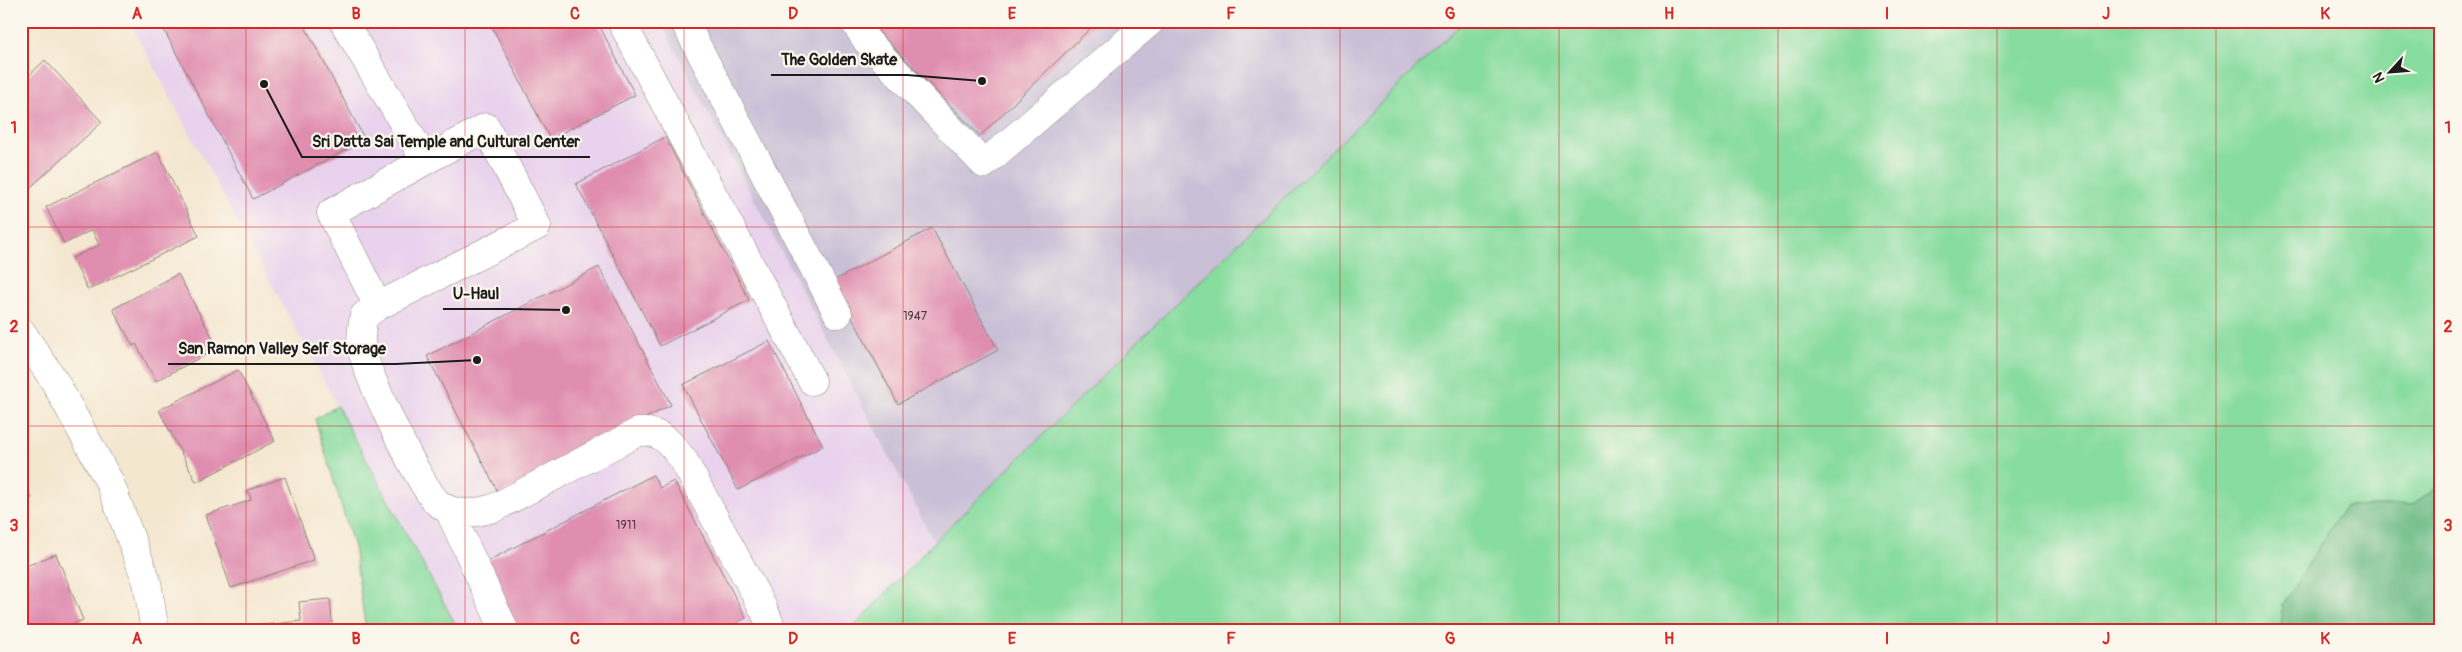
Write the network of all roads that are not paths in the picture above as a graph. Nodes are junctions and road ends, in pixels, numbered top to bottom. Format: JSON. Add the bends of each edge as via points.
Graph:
{"nodes":[{"id":1,"x":621,"y":21,"type":"edge"},
{"id":2,"x":684,"y":21,"type":"edge"},
{"id":3,"x":854,"y":21,"type":"edge"},
{"id":4,"x":1151,"y":21,"type":"edge"},
{"id":5,"x":351,"y":24,"type":"edge"},
{"id":6,"x":425,"y":160,"type":"junction"},
{"id":7,"x":378,"y":306,"type":"junction"},
{"id":8,"x":838,"y":314,"type":"dead end"},
{"id":9,"x":21,"y":331,"type":"edge"},
{"id":10,"x":812,"y":381,"type":"dead end"},
{"id":11,"x":449,"y":510,"type":"junction"},
{"id":12,"x":155,"y":631,"type":"edge"},
{"id":13,"x":505,"y":631,"type":"edge"},
{"id":14,"x":768,"y":631,"type":"edge"}],
"edges":[{"from":1,"to":10,"type":"street"},
{"from":2,"to":8,"type":"street"},
{"from":3,"to":4,"type":"street","via":[[866,41],[984,164]]},
{"from":5,"to":6,"type":"street"},
{"from":6,"to":7,"type":"street","via":[[331,213]]},
{"from":6,"to":7,"type":"street","via":[[486,127],[537,226]]},
{"from":7,"to":11,"type":"street","via":[[364,316],[362,350],[382,405],[424,484],[438,504]]},
{"from":9,"to":12,"type":"street","via":[[55,382],[110,483],[147,582]]},
{"from":11,"to":13,"type":"street"},
{"from":11,"to":14,"type":"street","via":[[471,514],[494,508],[638,432],[661,434],[684,461],[770,624]]}]}
